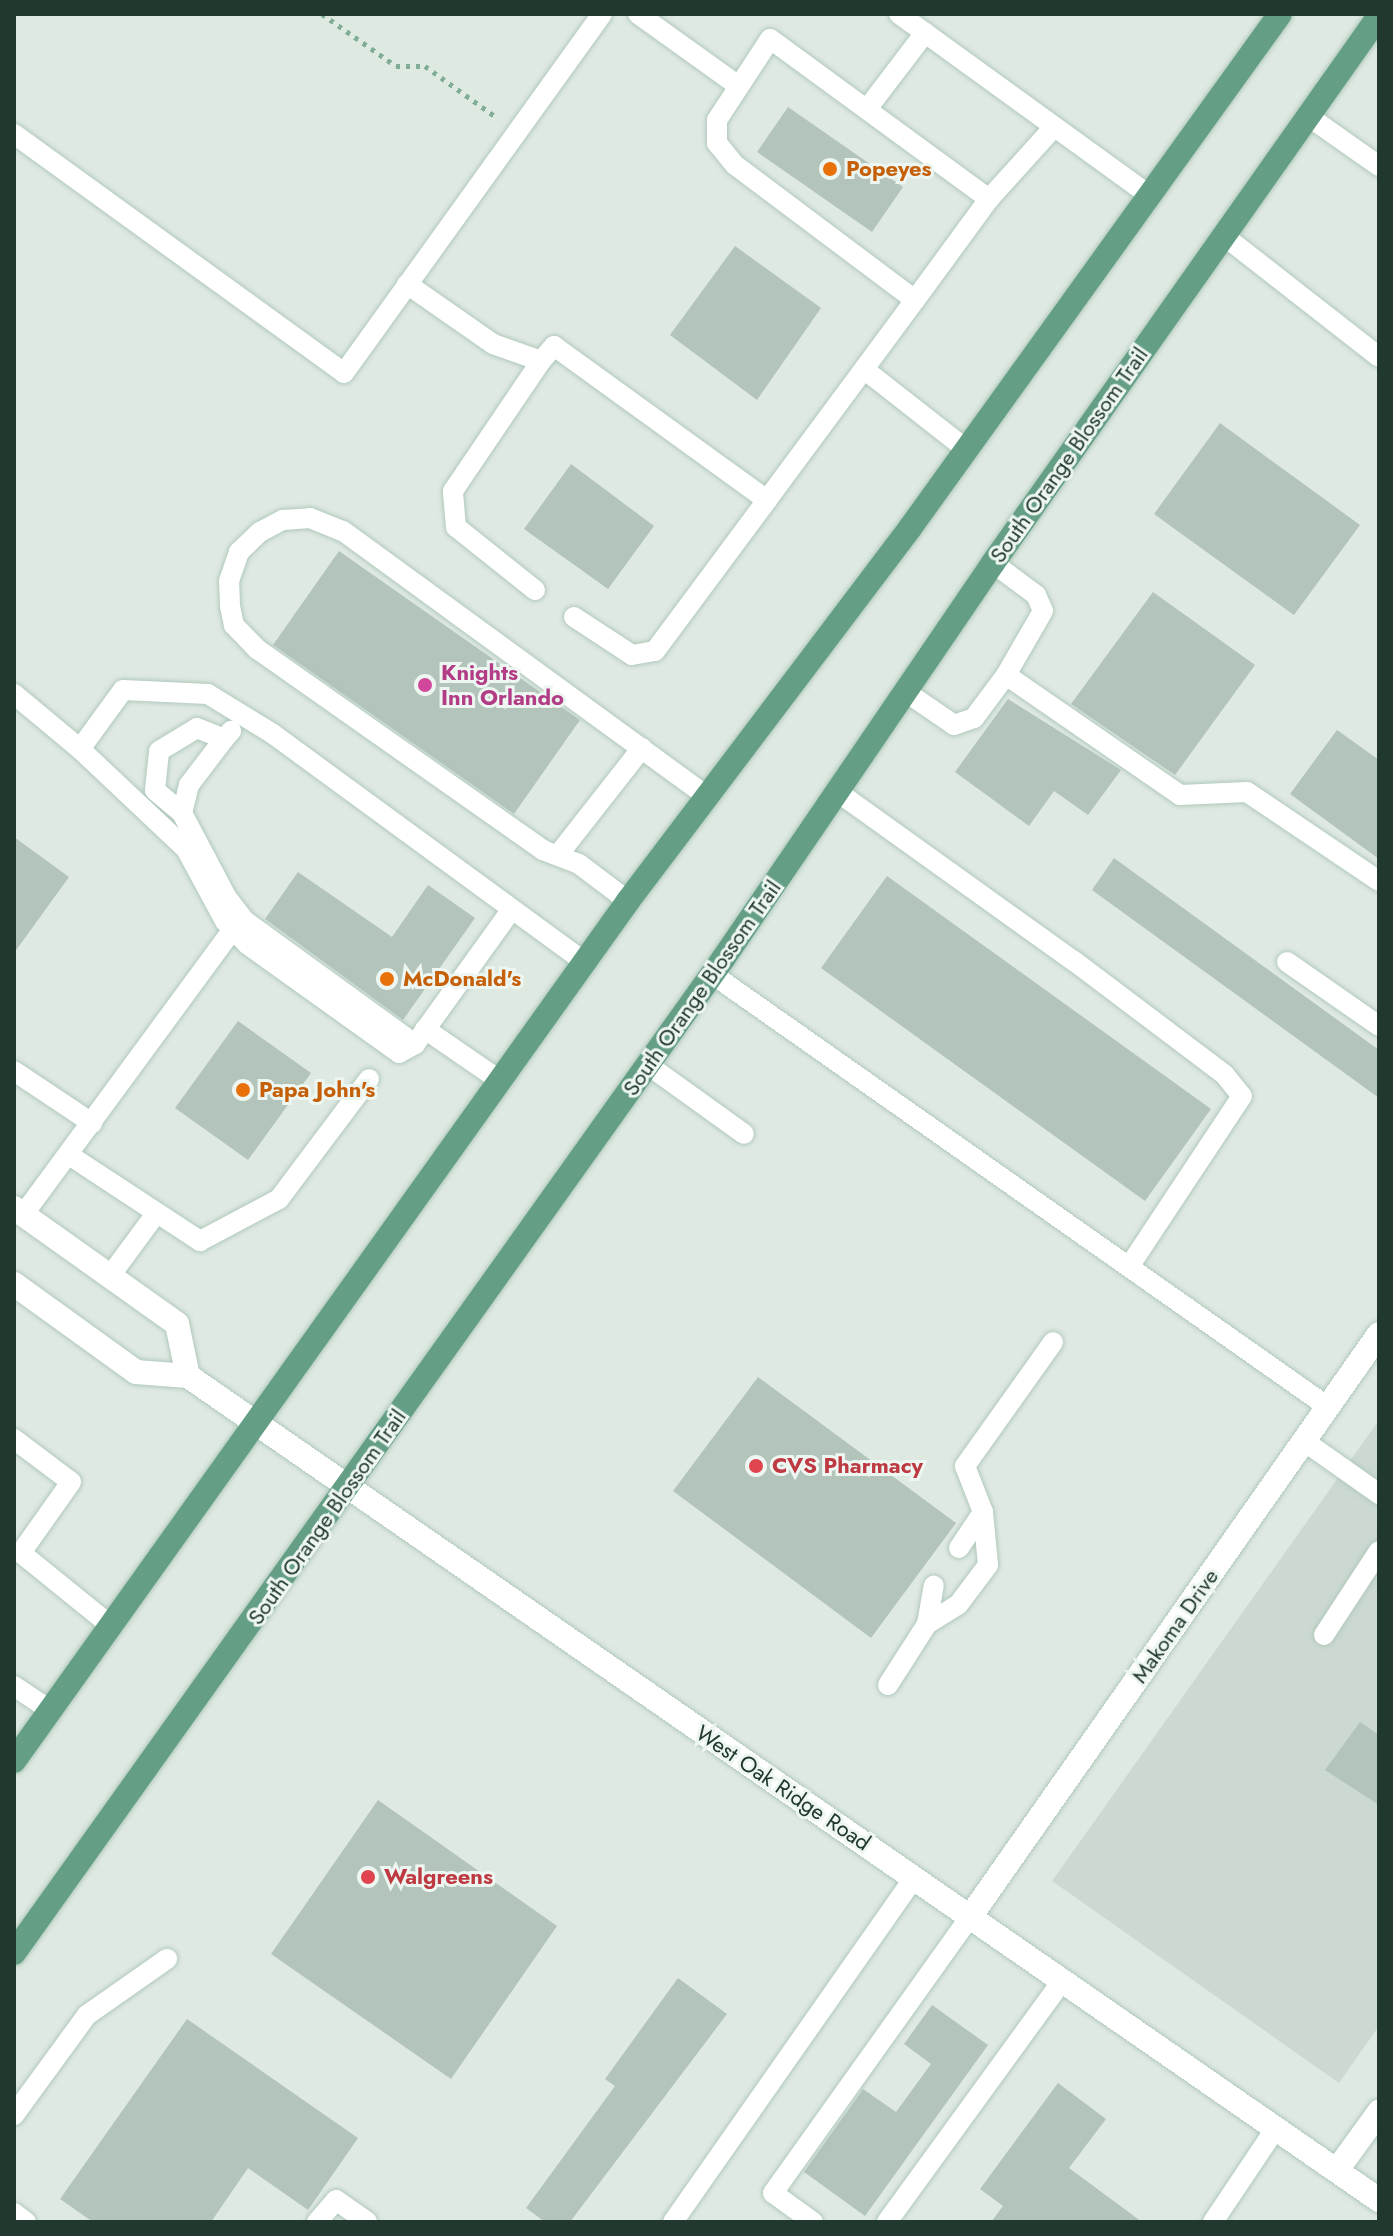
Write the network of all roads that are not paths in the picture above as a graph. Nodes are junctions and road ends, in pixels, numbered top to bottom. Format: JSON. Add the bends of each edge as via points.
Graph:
{"nodes":[{"id":1,"x":602,"y":14,"type":"edge"},
{"id":2,"x":638,"y":14,"type":"edge"},
{"id":3,"x":899,"y":14,"type":"edge"},
{"id":4,"x":1280,"y":14,"type":"edge"},
{"id":5,"x":1379,"y":16,"type":"edge"},
{"id":6,"x":925,"y":33,"type":"junction"},
{"id":7,"x":737,"y":85,"type":"junction"},
{"id":8,"x":867,"y":109,"type":"junction"},
{"id":9,"x":1308,"y":116,"type":"junction"},
{"id":10,"x":1054,"y":127,"type":"junction"},
{"id":11,"x":14,"y":134,"type":"edge"},
{"id":12,"x":1379,"y":166,"type":"edge"},
{"id":13,"x":1150,"y":196,"type":"junction"},
{"id":14,"x":989,"y":199,"type":"junction"},
{"id":15,"x":1223,"y":235,"type":"junction"},
{"id":16,"x":407,"y":284,"type":"junction"},
{"id":17,"x":915,"y":300,"type":"junction"},
{"id":18,"x":1379,"y":357,"type":"edge"},
{"id":19,"x":541,"y":361,"type":"junction"},
{"id":20,"x":865,"y":370,"type":"junction"},
{"id":21,"x":967,"y":450,"type":"junction"},
{"id":22,"x":767,"y":500,"type":"junction"},
{"id":23,"x":993,"y":563,"type":"junction"},
{"id":24,"x":535,"y":590,"type":"dead end"},
{"id":25,"x":574,"y":617,"type":"dead end"},
{"id":26,"x":1006,"y":675,"type":"junction"},
{"id":27,"x":906,"y":692,"type":"junction"},
{"id":28,"x":14,"y":694,"type":"edge"},
{"id":29,"x":245,"y":717,"type":"junction"},
{"id":30,"x":224,"y":739,"type":"junction"},
{"id":31,"x":642,"y":748,"type":"junction"},
{"id":32,"x":80,"y":749,"type":"junction"},
{"id":33,"x":839,"y":793,"type":"junction"},
{"id":34,"x":706,"y":796,"type":"junction"},
{"id":35,"x":182,"y":813,"type":"junction"},
{"id":36,"x":558,"y":855,"type":"junction"},
{"id":37,"x":1379,"y":881,"type":"edge"},
{"id":38,"x":628,"y":901,"type":"junction"},
{"id":39,"x":510,"y":912,"type":"junction"},
{"id":40,"x":233,"y":929,"type":"junction"},
{"id":41,"x":584,"y":962,"type":"junction"},
{"id":42,"x":1287,"y":962,"type":"dead end"},
{"id":43,"x":712,"y":974,"type":"junction"},
{"id":44,"x":1379,"y":1026,"type":"edge"},
{"id":45,"x":420,"y":1037,"type":"junction"},
{"id":46,"x":648,"y":1065,"type":"junction"},
{"id":47,"x":14,"y":1071,"type":"edge"},
{"id":48,"x":369,"y":1079,"type":"dead end"},
{"id":49,"x":499,"y":1080,"type":"junction"},
{"id":50,"x":92,"y":1123,"type":"junction"},
{"id":51,"x":744,"y":1134,"type":"dead end"},
{"id":52,"x":69,"y":1155,"type":"junction"},
{"id":53,"x":19,"y":1212,"type":"edge"},
{"id":54,"x":155,"y":1215,"type":"junction"},
{"id":55,"x":1129,"y":1267,"type":"junction"},
{"id":56,"x":110,"y":1276,"type":"junction"},
{"id":57,"x":14,"y":1284,"type":"edge"},
{"id":58,"x":1377,"y":1341,"type":"edge"},
{"id":59,"x":1053,"y":1342,"type":"dead end"},
{"id":60,"x":188,"y":1376,"type":"junction"},
{"id":61,"x":1328,"y":1407,"type":"junction"},
{"id":62,"x":253,"y":1423,"type":"junction"},
{"id":63,"x":14,"y":1439,"type":"edge"},
{"id":64,"x":1304,"y":1441,"type":"junction"},
{"id":65,"x":347,"y":1489,"type":"junction"},
{"id":66,"x":1379,"y":1494,"type":"edge"},
{"id":67,"x":983,"y":1512,"type":"junction"},
{"id":68,"x":959,"y":1548,"type":"dead end"},
{"id":69,"x":1379,"y":1551,"type":"edge"},
{"id":70,"x":934,"y":1586,"type":"dead end"},
{"id":71,"x":927,"y":1624,"type":"junction"},
{"id":72,"x":110,"y":1625,"type":"junction"},
{"id":73,"x":1324,"y":1635,"type":"dead end"},
{"id":74,"x":888,"y":1685,"type":"dead end"},
{"id":75,"x":14,"y":1686,"type":"edge"},
{"id":76,"x":50,"y":1710,"type":"junction"},
{"id":77,"x":14,"y":1761,"type":"edge"},
{"id":78,"x":914,"y":1878,"type":"junction"},
{"id":79,"x":970,"y":1917,"type":"junction"},
{"id":80,"x":14,"y":1953,"type":"edge"},
{"id":81,"x":167,"y":1959,"type":"dead end"},
{"id":82,"x":1062,"y":1981,"type":"junction"},
{"id":83,"x":1379,"y":2112,"type":"edge"},
{"id":84,"x":14,"y":2115,"type":"edge"},
{"id":85,"x":1276,"y":2128,"type":"junction"},
{"id":86,"x":1337,"y":2170,"type":"junction"},
{"id":87,"x":1379,"y":2200,"type":"edge"},
{"id":88,"x":14,"y":2213,"type":"edge"},
{"id":89,"x":26,"y":2222,"type":"edge"},
{"id":90,"x":317,"y":2222,"type":"edge"},
{"id":91,"x":367,"y":2222,"type":"edge"},
{"id":92,"x":673,"y":2222,"type":"edge"},
{"id":93,"x":813,"y":2222,"type":"edge"},
{"id":94,"x":887,"y":2222,"type":"edge"},
{"id":95,"x":1213,"y":2222,"type":"edge"}],
"edges":[{"from":1,"to":16,"type":"lane"},
{"from":2,"to":7,"type":"lane"},
{"from":3,"to":6,"type":"lane"},
{"from":4,"to":13,"type":"main road"},
{"from":5,"to":9,"type":"main road","name":"South Orange Blossom Trail"},
{"from":6,"to":8,"type":"lane"},
{"from":6,"to":10,"type":"lane"},
{"from":7,"to":8,"type":"lane","via":[[770,39]]},
{"from":7,"to":17,"type":"lane","via":[[717,120],[717,143],[735,165]]},
{"from":8,"to":14,"type":"lane"},
{"from":9,"to":12,"type":"lane"},
{"from":9,"to":15,"type":"main road","name":"South Orange Blossom Trail"},
{"from":10,"to":13,"type":"lane"},
{"from":10,"to":14,"type":"lane"},
{"from":11,"to":16,"type":"lane","via":[[344,373]]},
{"from":13,"to":21,"type":"main road"},
{"from":14,"to":17,"type":"lane"},
{"from":15,"to":18,"type":"lane"},
{"from":15,"to":23,"type":"main road","name":"South Orange Blossom Trail"},
{"from":16,"to":19,"type":"lane","via":[[493,344]]},
{"from":17,"to":20,"type":"lane"},
{"from":19,"to":22,"type":"lane","via":[[554,346]]},
{"from":19,"to":24,"type":"lane","via":[[453,491],[456,527]]},
{"from":20,"to":21,"type":"lane"},
{"from":20,"to":22,"type":"lane"},
{"from":21,"to":34,"type":"main road"},
{"from":22,"to":25,"type":"lane","via":[[655,651],[632,655]]},
{"from":23,"to":26,"type":"lane","via":[[1036,595],[1043,611]]},
{"from":23,"to":27,"type":"main road","name":"South Orange Blossom Trail"},
{"from":26,"to":27,"type":"lane","via":[[974,718],[954,725]]},
{"from":26,"to":37,"type":"lane","via":[[1180,795],[1203,798],[1221,789],[1247,792]]},
{"from":27,"to":33,"type":"main road","name":"South Orange Blossom Trail"},
{"from":28,"to":32,"type":"lane"},
{"from":29,"to":30,"type":"lane"},
{"from":29,"to":32,"type":"lane","via":[[208,694],[123,690]]},
{"from":29,"to":39,"type":"lane"},
{"from":30,"to":35,"type":"lane","via":[[189,785]]},
{"from":30,"to":35,"type":"lane","via":[[197,728],[159,751],[155,790]]},
{"from":31,"to":34,"type":"lane"},
{"from":31,"to":36,"type":"lane"},
{"from":31,"to":36,"type":"lane","via":[[343,531],[310,518],[283,520],[239,552],[229,581],[230,606],[234,625],[258,650]]},
{"from":32,"to":40,"type":"lane","via":[[186,849]]},
{"from":33,"to":43,"type":"main road","name":"South Orange Blossom Trail"},
{"from":33,"to":55,"type":"lane","via":[[1074,961],[1224,1074],[1242,1096],[1232,1119]]},
{"from":34,"to":38,"type":"main road"},
{"from":35,"to":45,"type":"lane","via":[[245,921]]},
{"from":36,"to":38,"type":"lane"},
{"from":38,"to":41,"type":"main road"},
{"from":39,"to":41,"type":"lane"},
{"from":39,"to":45,"type":"lane"},
{"from":40,"to":45,"type":"lane","via":[[399,1053]]},
{"from":40,"to":50,"type":"lane"},
{"from":41,"to":49,"type":"main road"},
{"from":42,"to":44,"type":"lane"},
{"from":43,"to":46,"type":"main road","name":"South Orange Blossom Trail"},
{"from":43,"to":55,"type":"lane"},
{"from":45,"to":49,"type":"lane"},
{"from":46,"to":51,"type":"lane"},
{"from":46,"to":65,"type":"main road","name":"South Orange Blossom Trail"},
{"from":47,"to":50,"type":"lane"},
{"from":48,"to":54,"type":"lane","via":[[279,1199],[200,1241]]},
{"from":49,"to":62,"type":"main road"},
{"from":50,"to":52,"type":"lane"},
{"from":52,"to":53,"type":"lane"},
{"from":52,"to":54,"type":"lane"},
{"from":53,"to":56,"type":"main road"},
{"from":54,"to":56,"type":"lane"},
{"from":55,"to":61,"type":"lane"},
{"from":56,"to":60,"type":"main road","via":[[177,1324]]},
{"from":57,"to":60,"type":"main road","via":[[136,1372]]},
{"from":58,"to":61,"type":"main road","name":"Makoma Drive"},
{"from":59,"to":67,"type":"lane","via":[[965,1466]]},
{"from":60,"to":62,"type":"main road","name":"West Oak Ridge Road"},
{"from":61,"to":64,"type":"main road","name":"Makoma Drive"},
{"from":62,"to":65,"type":"main road","name":"West Oak Ridge Road"},
{"from":62,"to":72,"type":"main road"},
{"from":63,"to":72,"type":"lane","via":[[71,1482],[21,1553]]},
{"from":64,"to":66,"type":"lane"},
{"from":64,"to":79,"type":"main road","name":"Makoma Drive"},
{"from":65,"to":78,"type":"main road","name":"West Oak Ridge Road"},
{"from":65,"to":80,"type":"main road","name":"South Orange Blossom Trail"},
{"from":67,"to":68,"type":"lane"},
{"from":67,"to":71,"type":"lane","via":[[988,1565],[958,1605]]},
{"from":69,"to":73,"type":"lane"},
{"from":70,"to":71,"type":"lane"},
{"from":71,"to":74,"type":"lane"},
{"from":72,"to":76,"type":"main road"},
{"from":75,"to":76,"type":"lane"},
{"from":76,"to":77,"type":"main road"},
{"from":78,"to":79,"type":"main road","name":"West Oak Ridge Road"},
{"from":78,"to":92,"type":"lane"},
{"from":79,"to":82,"type":"main road","name":"West Oak Ridge Road"},
{"from":79,"to":93,"type":"lane","via":[[773,2193]]},
{"from":81,"to":84,"type":"lane","via":[[87,2015]]},
{"from":82,"to":85,"type":"main road","name":"West Oak Ridge Road"},
{"from":82,"to":94,"type":"lane"},
{"from":83,"to":86,"type":"main road"},
{"from":85,"to":86,"type":"main road","name":"West Oak Ridge Road"},
{"from":85,"to":95,"type":"lane"},
{"from":86,"to":87,"type":"main road","name":"West Oak Ridge Road"},
{"from":88,"to":89,"type":"lane"},
{"from":90,"to":91,"type":"lane","via":[[336,2200]]}]}
